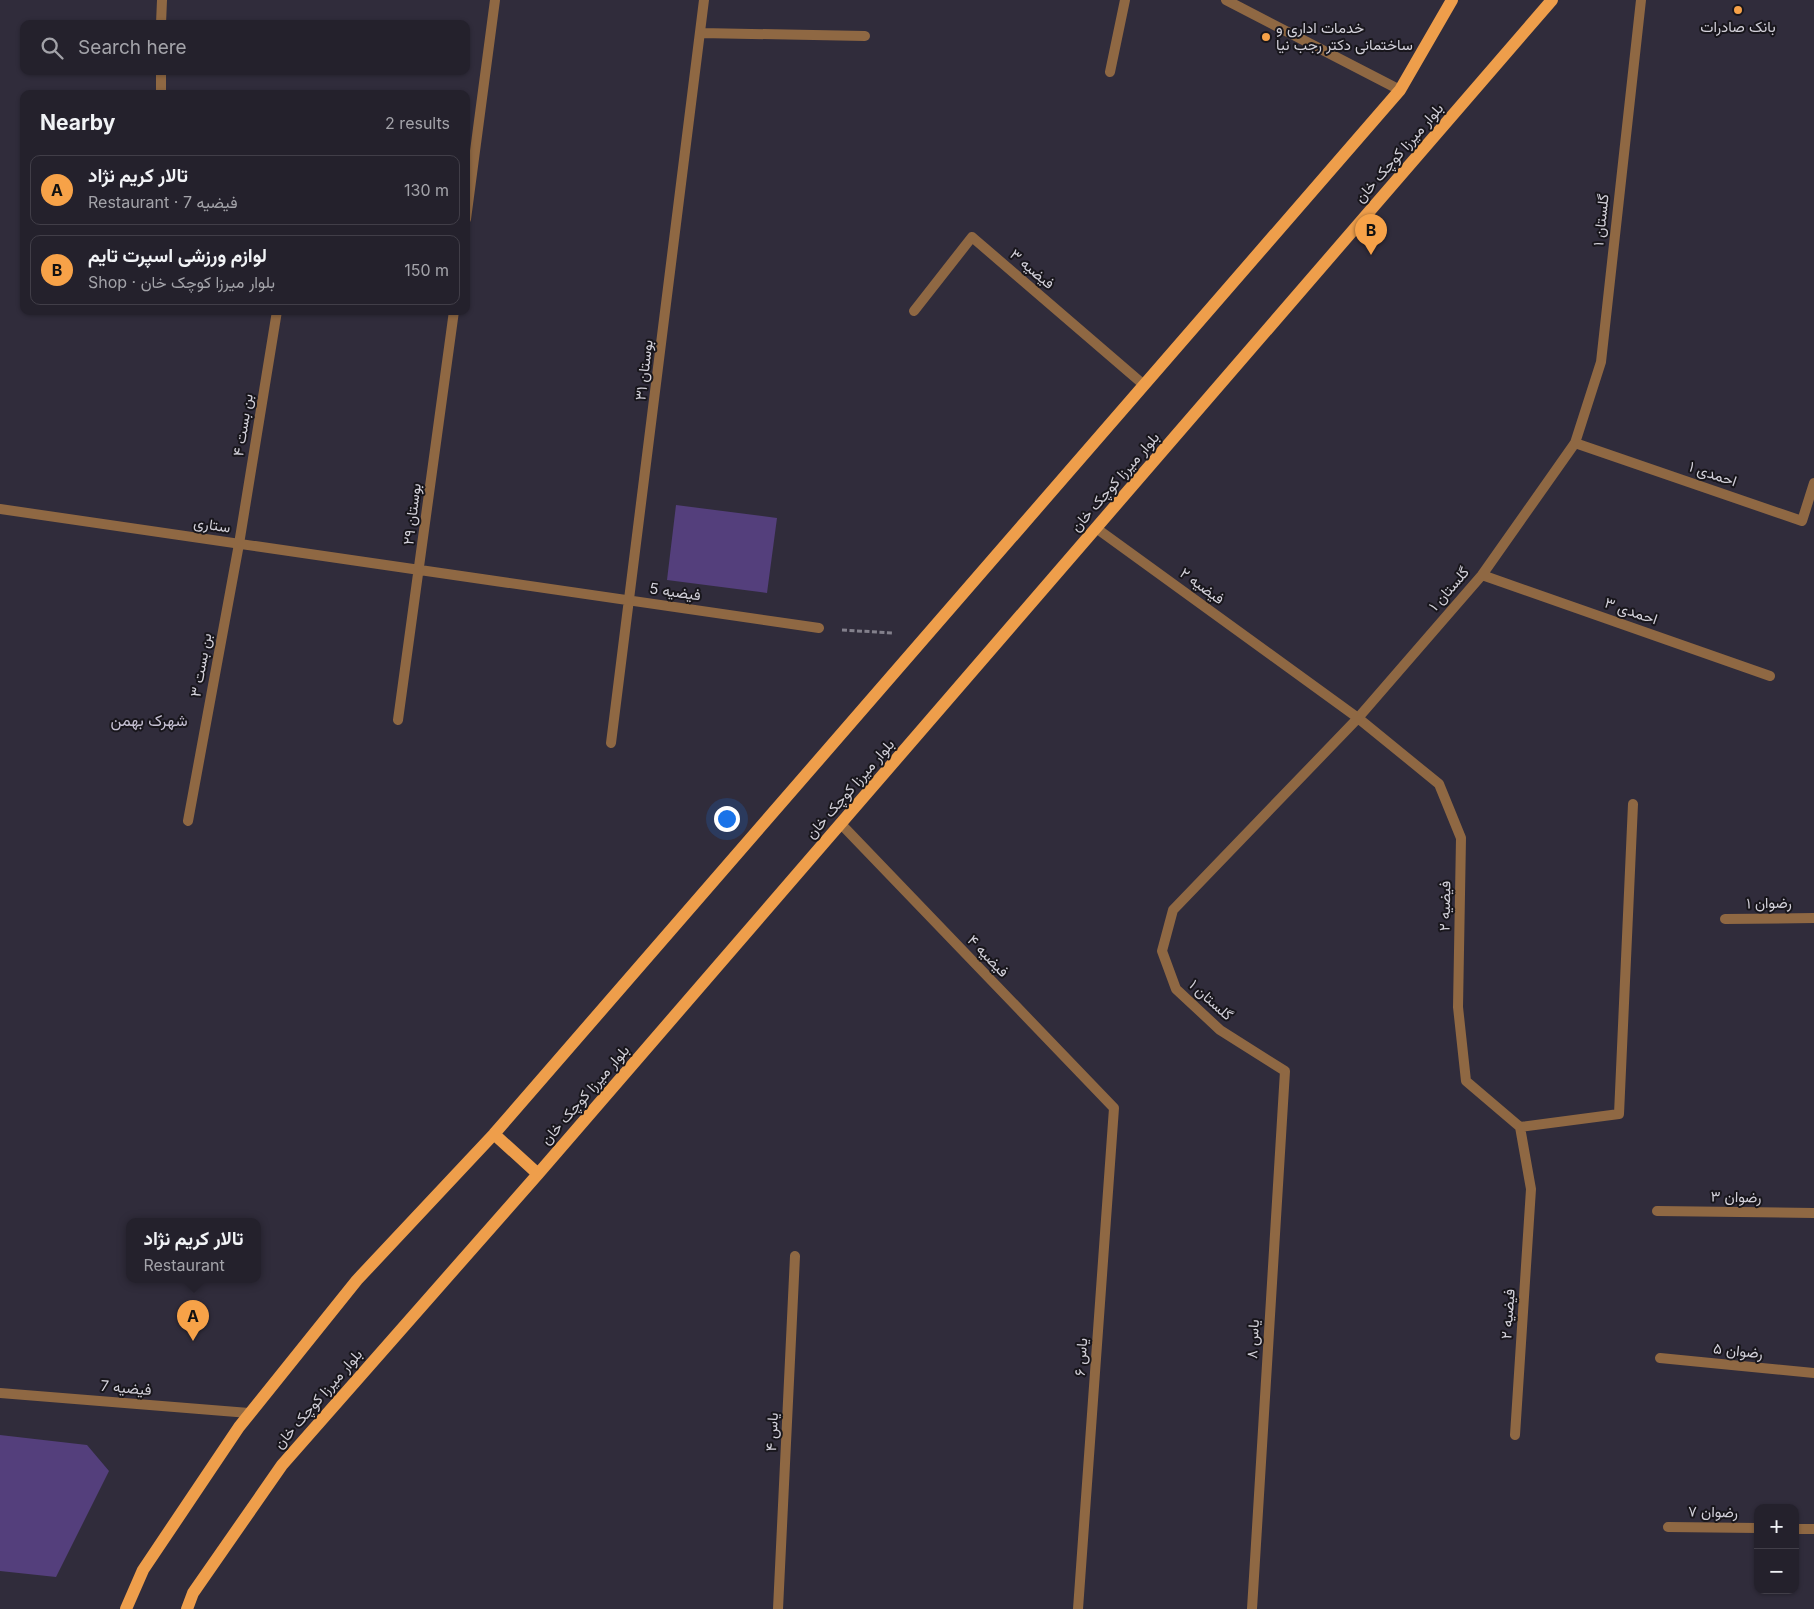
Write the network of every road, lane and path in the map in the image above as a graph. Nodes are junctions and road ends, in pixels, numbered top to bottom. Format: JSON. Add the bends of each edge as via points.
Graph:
{"nodes":[{"id":1,"x":162,"y":0,"type":"edge"},
{"id":2,"x":495,"y":0,"type":"edge"},
{"id":3,"x":704,"y":0,"type":"edge"},
{"id":4,"x":1125,"y":0,"type":"edge"},
{"id":5,"x":1226,"y":0,"type":"edge"},
{"id":6,"x":1452,"y":0,"type":"edge"},
{"id":7,"x":1552,"y":0,"type":"edge"},
{"id":8,"x":1641,"y":0,"type":"edge"},
{"id":9,"x":162,"y":20,"type":"edge"},
{"id":10,"x":701,"y":33,"type":"junction"},
{"id":11,"x":865,"y":36,"type":"dead end"},
{"id":12,"x":1110,"y":72,"type":"dead end"},
{"id":13,"x":161,"y":75,"type":"edge"},
{"id":14,"x":161,"y":90,"type":"edge"},
{"id":15,"x":1400,"y":90,"type":"junction"},
{"id":16,"x":470,"y":188,"type":"edge"},
{"id":17,"x":914,"y":311,"type":"dead end"},
{"id":18,"x":276,"y":315,"type":"edge"},
{"id":19,"x":453,"y":315,"type":"edge"},
{"id":20,"x":1144,"y":385,"type":"junction"},
{"id":21,"x":1575,"y":443,"type":"junction"},
{"id":22,"x":1814,"y":483,"type":"edge"},
{"id":23,"x":0,"y":509,"type":"edge"},
{"id":24,"x":1096,"y":528,"type":"junction"},
{"id":25,"x":239,"y":544,"type":"junction"},
{"id":26,"x":420,"y":570,"type":"junction"},
{"id":27,"x":1482,"y":575,"type":"junction"},
{"id":28,"x":630,"y":601,"type":"junction"},
{"id":29,"x":819,"y":628,"type":"joint"},
{"id":30,"x":927,"y":636,"type":"junction"},
{"id":31,"x":1770,"y":676,"type":"dead end"},
{"id":32,"x":1358,"y":718,"type":"junction"},
{"id":33,"x":398,"y":720,"type":"dead end"},
{"id":34,"x":611,"y":743,"type":"dead end"},
{"id":35,"x":1633,"y":804,"type":"dead end"},
{"id":36,"x":188,"y":821,"type":"dead end"},
{"id":37,"x":841,"y":824,"type":"junction"},
{"id":38,"x":1814,"y":918,"type":"edge"},
{"id":39,"x":1725,"y":919,"type":"dead end"},
{"id":40,"x":1284,"y":1070,"type":"joint"},
{"id":41,"x":1114,"y":1108,"type":"joint"},
{"id":42,"x":1520,"y":1127,"type":"junction"},
{"id":43,"x":494,"y":1134,"type":"junction"},
{"id":44,"x":538,"y":1174,"type":"junction"},
{"id":45,"x":1657,"y":1211,"type":"dead end"},
{"id":46,"x":1814,"y":1213,"type":"edge"},
{"id":47,"x":795,"y":1256,"type":"dead end"},
{"id":48,"x":1660,"y":1358,"type":"dead end"},
{"id":49,"x":1814,"y":1373,"type":"edge"},
{"id":50,"x":0,"y":1393,"type":"edge"},
{"id":51,"x":250,"y":1413,"type":"junction"},
{"id":52,"x":1515,"y":1435,"type":"dead end"},
{"id":53,"x":1668,"y":1527,"type":"dead end"},
{"id":54,"x":1754,"y":1528,"type":"edge"},
{"id":55,"x":1799,"y":1529,"type":"edge"},
{"id":56,"x":1814,"y":1529,"type":"edge"},
{"id":57,"x":126,"y":1609,"type":"edge"},
{"id":58,"x":187,"y":1609,"type":"edge"},
{"id":59,"x":778,"y":1609,"type":"edge"},
{"id":60,"x":1078,"y":1609,"type":"edge"},
{"id":61,"x":1252,"y":1609,"type":"edge"}],
"edges":[{"from":1,"to":9,"type":"street"},
{"from":2,"to":16,"type":"street"},
{"from":3,"to":10,"type":"street","name":"بوستان ۳۱"},
{"from":4,"to":12,"type":"street"},
{"from":5,"to":15,"type":"street"},
{"from":6,"to":15,"type":"main road"},
{"from":7,"to":24,"type":"main road","name":"بلوار میرزا کوچک خان"},
{"from":8,"to":21,"type":"street","name":"گلستان ۱","via":[[1601,362]]},
{"from":10,"to":11,"type":"street"},
{"from":10,"to":28,"type":"street","name":"بوستان ۳۱"},
{"from":13,"to":14,"type":"street"},
{"from":15,"to":20,"type":"main road"},
{"from":17,"to":20,"type":"street","name":"فیضیه ۳","via":[[972,238]]},
{"from":18,"to":25,"type":"street","name":"بن بست ۴"},
{"from":19,"to":26,"type":"street","name":"بوستان ۲۹"},
{"from":20,"to":30,"type":"main road"},
{"from":21,"to":22,"type":"street","name":"احمدی ۱","via":[[1802,521]]},
{"from":21,"to":27,"type":"street","name":"گلستان ۱"},
{"from":23,"to":25,"type":"street","name":"ستاری"},
{"from":24,"to":32,"type":"street","name":"فیضیه ۲"},
{"from":24,"to":37,"type":"main road","name":"بلوار میرزا کوچک خان"},
{"from":25,"to":26,"type":"street","name":"ستاری"},
{"from":25,"to":36,"type":"street","name":"بن بست ۳"},
{"from":26,"to":28,"type":"street","name":"فیضیه 5"},
{"from":26,"to":33,"type":"street","name":"بوستان ۲۹"},
{"from":27,"to":31,"type":"street","name":"احمدی ۳"},
{"from":27,"to":32,"type":"street","name":"گلستان ۱"},
{"from":28,"to":29,"type":"street","name":"فیضیه 5"},
{"from":28,"to":34,"type":"street","name":"بوستان ۳۱"},
{"from":29,"to":30,"type":"path"},
{"from":30,"to":43,"type":"main road"},
{"from":32,"to":40,"type":"street","name":"گلستان ۱","via":[[1173,910],[1162,951],[1176,989],[1220,1030]]},
{"from":32,"to":42,"type":"street","name":"فیضیه ۲","via":[[1439,784],[1461,838],[1458,1007],[1466,1081]]},
{"from":35,"to":42,"type":"street","via":[[1620,1114]]},
{"from":37,"to":41,"type":"street","name":"فیضیه ۴"},
{"from":37,"to":44,"type":"main road","name":"بلوار میرزا کوچک خان"},
{"from":38,"to":39,"type":"street","name":"رضوان ۱"},
{"from":40,"to":61,"type":"street","name":"یاس ۸"},
{"from":41,"to":60,"type":"street","name":"یاس ۶"},
{"from":42,"to":52,"type":"street","name":"فیضیه ۲","via":[[1531,1189]]},
{"from":43,"to":44,"type":"main road"},
{"from":43,"to":51,"type":"main road","via":[[357,1280]]},
{"from":44,"to":58,"type":"main road","name":"بلوار میرزا کوچک خان","via":[[282,1465],[193,1593]]},
{"from":45,"to":46,"type":"street","name":"رضوان ۳"},
{"from":47,"to":59,"type":"street","name":"یاس ۴"},
{"from":48,"to":49,"type":"street","name":"رضوان ۵"},
{"from":50,"to":51,"type":"street","name":"فیضیه 7"},
{"from":51,"to":57,"type":"main road","via":[[143,1570]]},
{"from":53,"to":54,"type":"street","name":"رضوان ۷"},
{"from":55,"to":56,"type":"street"}]}
